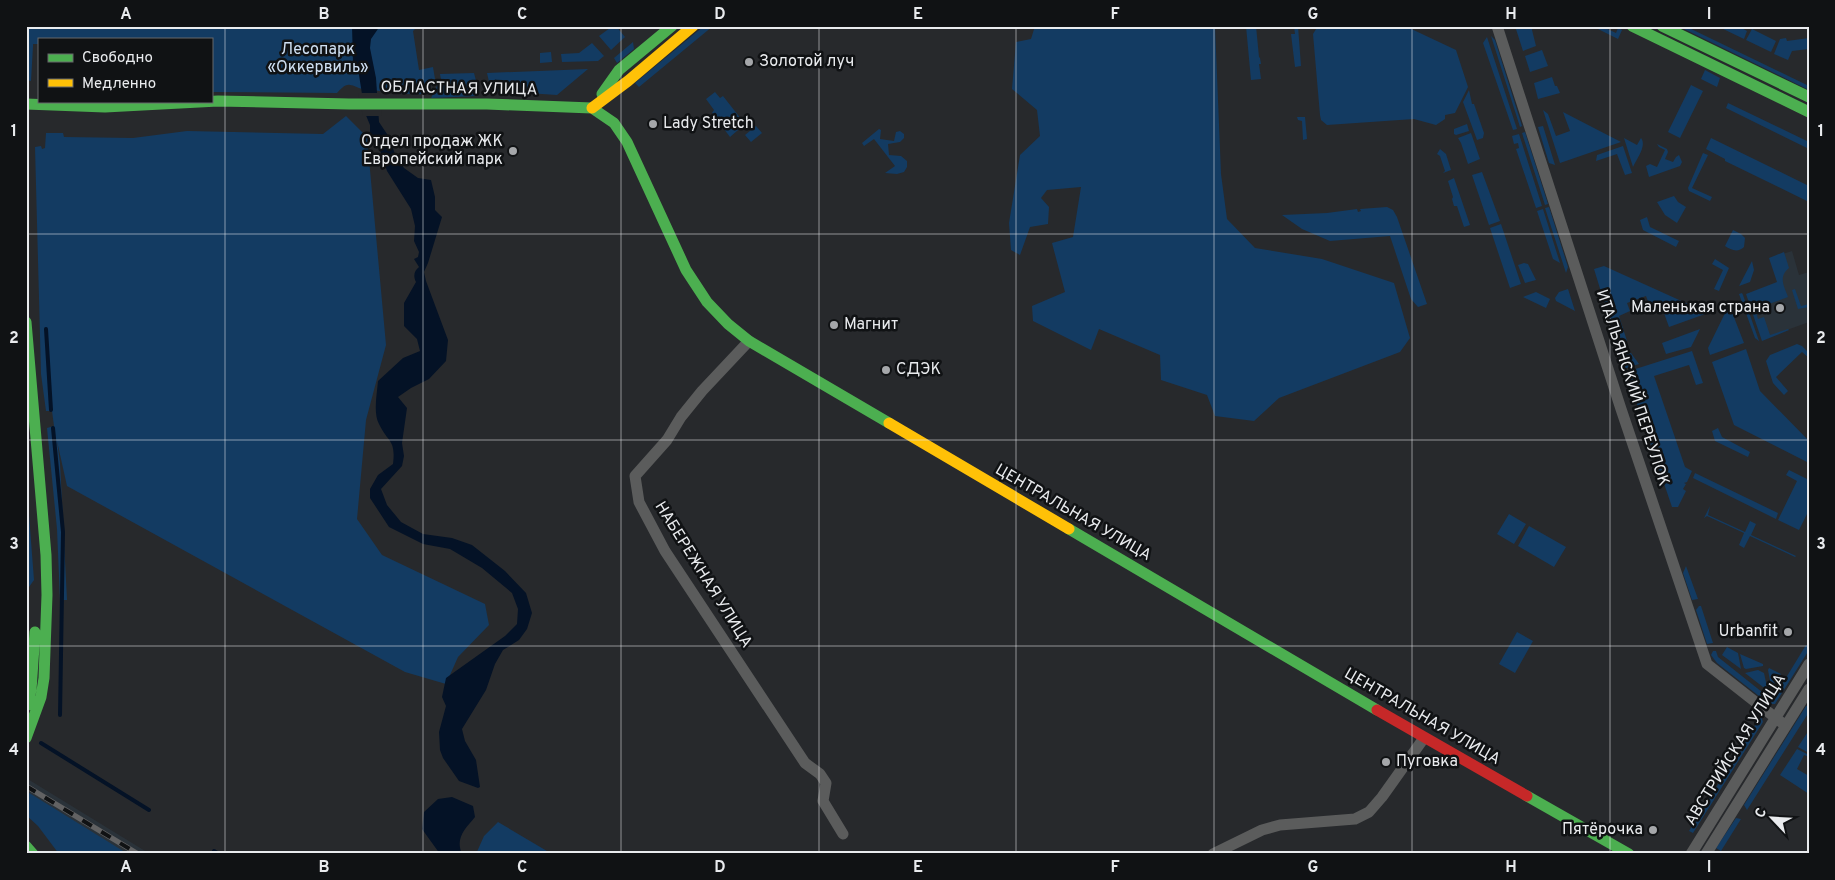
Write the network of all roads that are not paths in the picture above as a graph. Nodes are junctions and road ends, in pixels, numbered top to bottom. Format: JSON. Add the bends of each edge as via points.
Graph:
{"nodes":[{"id":1,"x":672,"y":26,"type":"edge"},
{"id":2,"x":693,"y":26,"type":"edge"},
{"id":3,"x":1497,"y":26,"type":"edge"},
{"id":4,"x":1632,"y":26,"type":"edge"},
{"id":5,"x":1662,"y":26,"type":"edge"},
{"id":6,"x":619,"y":88,"type":"junction"},
{"id":7,"x":1809,"y":97,"type":"edge"},
{"id":8,"x":212,"y":101,"type":"edge"},
{"id":9,"x":195,"y":102,"type":"edge"},
{"id":10,"x":26,"y":104,"type":"edge"},
{"id":11,"x":592,"y":108,"type":"junction"},
{"id":12,"x":1809,"y":112,"type":"edge"},
{"id":13,"x":614,"y":123,"type":"junction"},
{"id":14,"x":26,"y":322,"type":"edge"},
{"id":15,"x":749,"y":342,"type":"junction"},
{"id":16,"x":26,"y":433,"type":"edge"},
{"id":17,"x":1809,"y":664,"type":"edge"},
{"id":18,"x":1809,"y":689,"type":"edge"},
{"id":19,"x":26,"y":712,"type":"edge"},
{"id":20,"x":1775,"y":717,"type":"junction"},
{"id":21,"x":1786,"y":726,"type":"junction"},
{"id":22,"x":26,"y":738,"type":"edge"},
{"id":23,"x":1424,"y":738,"type":"junction"},
{"id":24,"x":843,"y":834,"type":"dead end"},
{"id":25,"x":26,"y":846,"type":"edge"},
{"id":26,"x":33,"y":854,"type":"edge"},
{"id":27,"x":1213,"y":854,"type":"edge"},
{"id":28,"x":1629,"y":854,"type":"edge"},
{"id":29,"x":1690,"y":854,"type":"edge"},
{"id":30,"x":1706,"y":854,"type":"edge"}],
"edges":[{"from":1,"to":11,"type":"street","via":[[619,70]]},
{"from":2,"to":6,"type":"street"},
{"from":3,"to":20,"type":"street","name":"ИТАЛЬЯНСКИЙ ПЕРЕУЛОК","via":[[1707,664]]},
{"from":4,"to":12,"type":"street"},
{"from":5,"to":7,"type":"street"},
{"from":6,"to":11,"type":"street"},
{"from":6,"to":13,"type":"street"},
{"from":8,"to":11,"type":"street","name":"ОБЛАСТНАЯ УЛИЦА"},
{"from":9,"to":10,"type":"street","name":"ОБЛАСТНАЯ УЛИЦА","via":[[105,106]]},
{"from":11,"to":13,"type":"street","name":"ЦЕНТРАЛЬНАЯ УЛИЦА"},
{"from":13,"to":15,"type":"street","name":"ЦЕНТРАЛЬНАЯ УЛИЦА","via":[[627,142],[686,270],[708,302]]},
{"from":14,"to":22,"type":"street","via":[[47,594],[44,678],[41,697]]},
{"from":15,"to":23,"type":"street","name":"ЦЕНТРАЛЬНАЯ УЛИЦА"},
{"from":15,"to":24,"type":"street","name":"НАБЕРЕЖНАЯ УЛИЦА","via":[[702,390],[667,440],[635,476],[638,502],[665,551],[805,763],[826,783],[823,802]]},
{"from":16,"to":19,"type":"street","via":[[37,568],[35,644]]},
{"from":17,"to":20,"type":"street","name":"АВСТРИЙСКАЯ УЛИЦА"},
{"from":18,"to":21,"type":"street","name":"АВСТРИЙСКАЯ УЛИЦА"},
{"from":20,"to":21,"type":"street","name":"ИТАЛЬЯНСКИЙ ПЕРЕУЛОК"},
{"from":20,"to":29,"type":"street","name":"АВСТРИЙСКАЯ УЛИЦА"},
{"from":21,"to":30,"type":"street","name":"АВСТРИЙСКАЯ УЛИЦА"},
{"from":23,"to":27,"type":"street","via":[[1369,812],[1356,818],[1280,825],[1262,830]]},
{"from":23,"to":28,"type":"street","name":"ЦЕНТРАЛЬНАЯ УЛИЦА"},
{"from":25,"to":26,"type":"street"}]}
